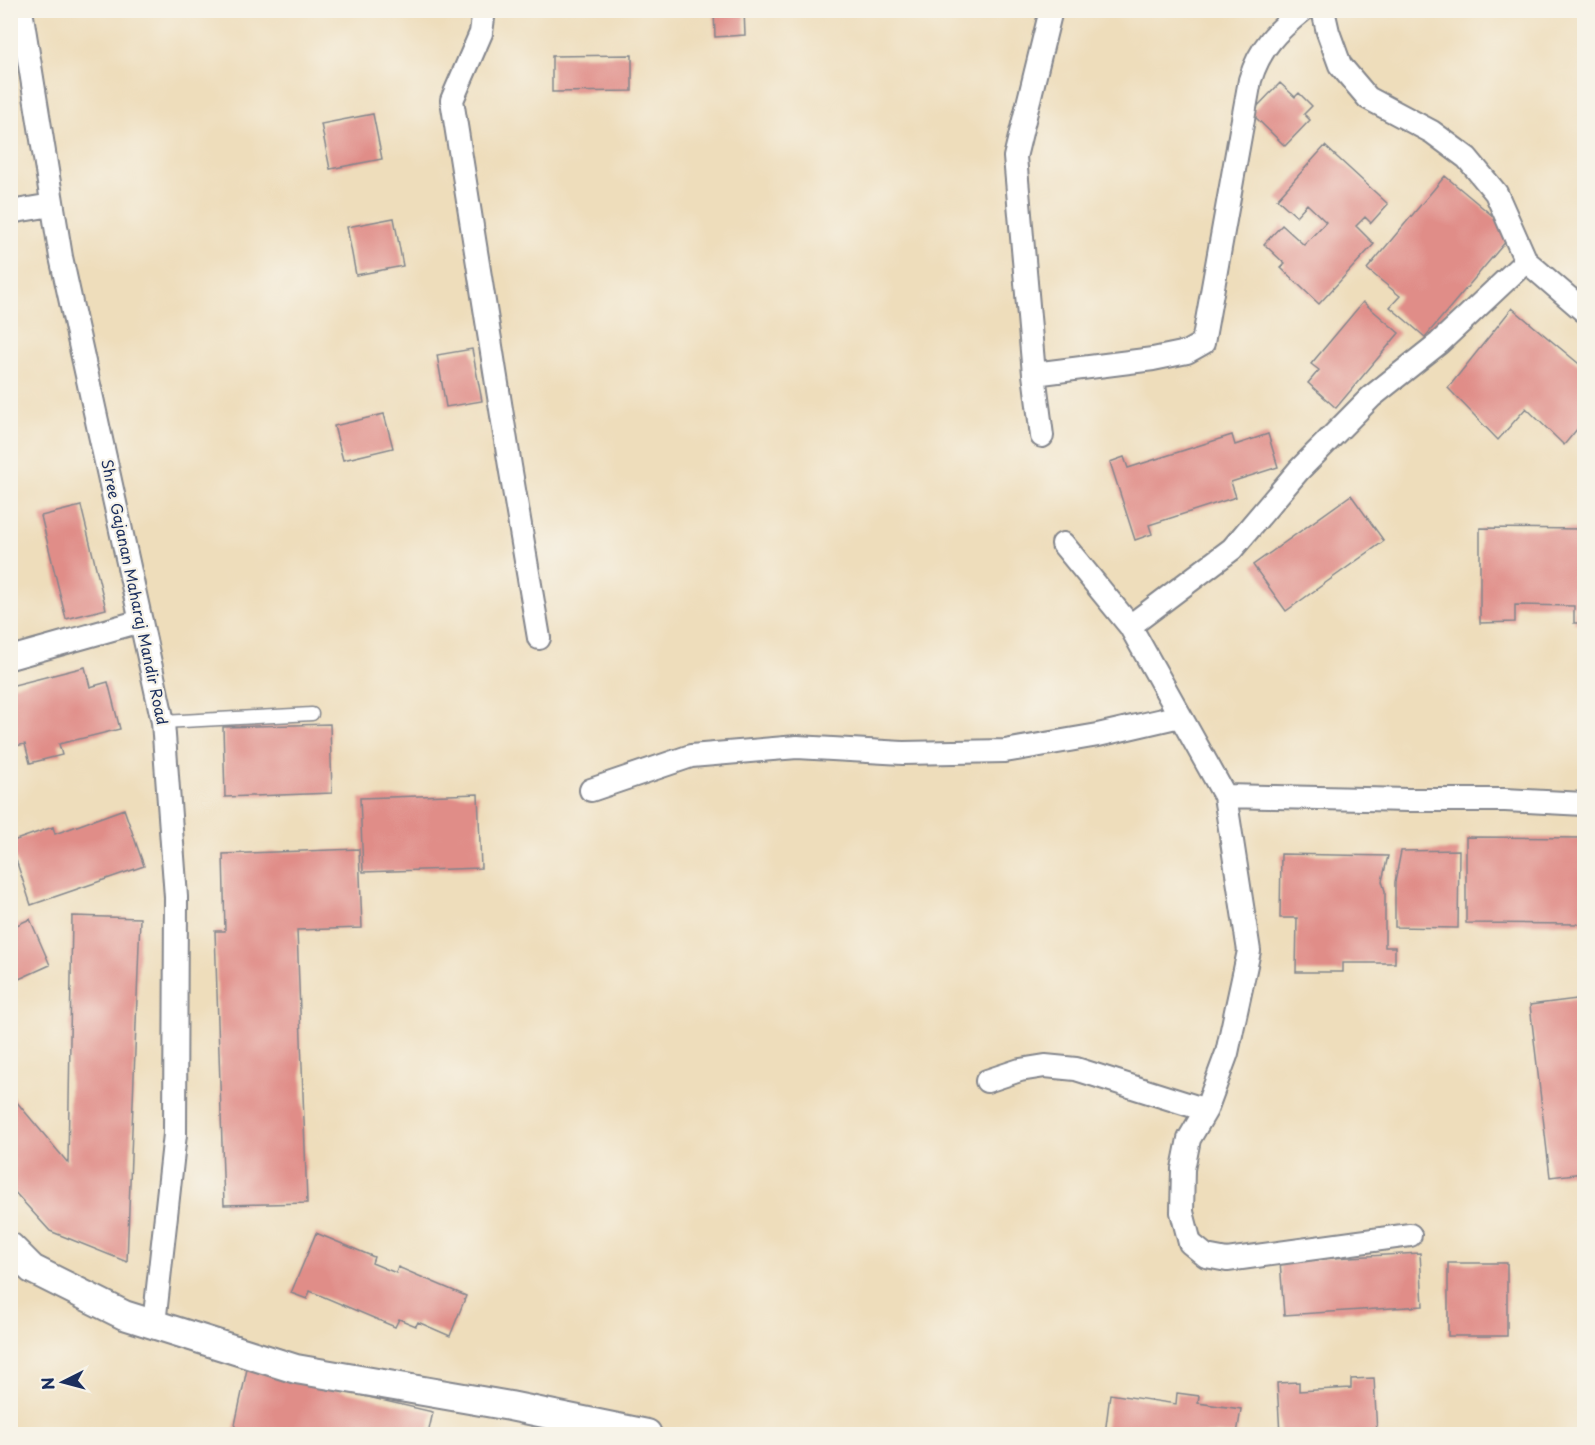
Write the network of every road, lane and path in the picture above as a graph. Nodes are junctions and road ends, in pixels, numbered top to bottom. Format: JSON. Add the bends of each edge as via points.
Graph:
{"nodes":[{"id":1,"x":21,"y":10,"type":"edge"},
{"id":2,"x":484,"y":10,"type":"edge"},
{"id":3,"x":1051,"y":10,"type":"edge"},
{"id":4,"x":1304,"y":10,"type":"edge"},
{"id":5,"x":1323,"y":10,"type":"edge"},
{"id":6,"x":52,"y":205,"type":"junction"},
{"id":7,"x":10,"y":212,"type":"edge"},
{"id":8,"x":1526,"y":261,"type":"junction"},
{"id":9,"x":1584,"y":311,"type":"edge"},
{"id":10,"x":1034,"y":374,"type":"junction"},
{"id":11,"x":1042,"y":436,"type":"dead end"},
{"id":12,"x":1063,"y":544,"type":"dead end"},
{"id":13,"x":141,"y":621,"type":"junction"},
{"id":14,"x":1130,"y":626,"type":"junction"},
{"id":15,"x":539,"y":638,"type":"dead end"},
{"id":16,"x":10,"y":658,"type":"edge"},
{"id":17,"x":312,"y":714,"type":"dead end"},
{"id":18,"x":1180,"y":716,"type":"junction"},
{"id":19,"x":163,"y":722,"type":"junction"},
{"id":20,"x":591,"y":790,"type":"dead end"},
{"id":21,"x":1225,"y":796,"type":"junction"},
{"id":22,"x":1584,"y":804,"type":"edge"},
{"id":23,"x":987,"y":1081,"type":"dead end"},
{"id":24,"x":1206,"y":1110,"type":"junction"},
{"id":25,"x":1410,"y":1235,"type":"dead end"},
{"id":26,"x":10,"y":1247,"type":"edge"},
{"id":27,"x":154,"y":1324,"type":"junction"},
{"id":28,"x":647,"y":1434,"type":"edge"}],
"edges":[{"from":1,"to":6,"type":"street","name":"Shree Gajanan Maharaj Mandir Road"},
{"from":2,"to":15,"type":"street","via":[[481,33],[452,100]]},
{"from":3,"to":10,"type":"street","via":[[1015,157]]},
{"from":4,"to":10,"type":"street","via":[[1282,27],[1256,59],[1203,343],[1187,352],[1153,359]]},
{"from":5,"to":8,"type":"street","via":[[1340,65],[1368,98],[1432,132],[1467,158],[1496,193]]},
{"from":6,"to":7,"type":"street"},
{"from":6,"to":13,"type":"street","name":"Shree Gajanan Maharaj Mandir Road"},
{"from":8,"to":9,"type":"street"},
{"from":8,"to":14,"type":"street","via":[[1439,343],[1371,397],[1299,470],[1232,549]]},
{"from":10,"to":11,"type":"street"},
{"from":12,"to":14,"type":"street"},
{"from":13,"to":16,"type":"street"},
{"from":13,"to":19,"type":"street","name":"Shree Gajanan Maharaj Mandir Road"},
{"from":14,"to":18,"type":"street"},
{"from":17,"to":19,"type":"lane"},
{"from":18,"to":20,"type":"street","via":[[1005,751],[903,753],[797,747],[691,756]]},
{"from":18,"to":21,"type":"street"},
{"from":19,"to":27,"type":"street","name":"Shree Gajanan Maharaj Mandir Road","via":[[176,897],[175,1134]]},
{"from":21,"to":22,"type":"street"},
{"from":21,"to":24,"type":"street","via":[[1249,951],[1227,1053]]},
{"from":23,"to":24,"type":"street","via":[[1045,1066],[1076,1069]]},
{"from":24,"to":25,"type":"street","via":[[1189,1139],[1183,1169],[1182,1212],[1190,1243],[1206,1256],[1227,1260]]},
{"from":26,"to":27,"type":"street","via":[[32,1269],[124,1315]]},
{"from":27,"to":28,"type":"street","via":[[296,1369]]}]}
